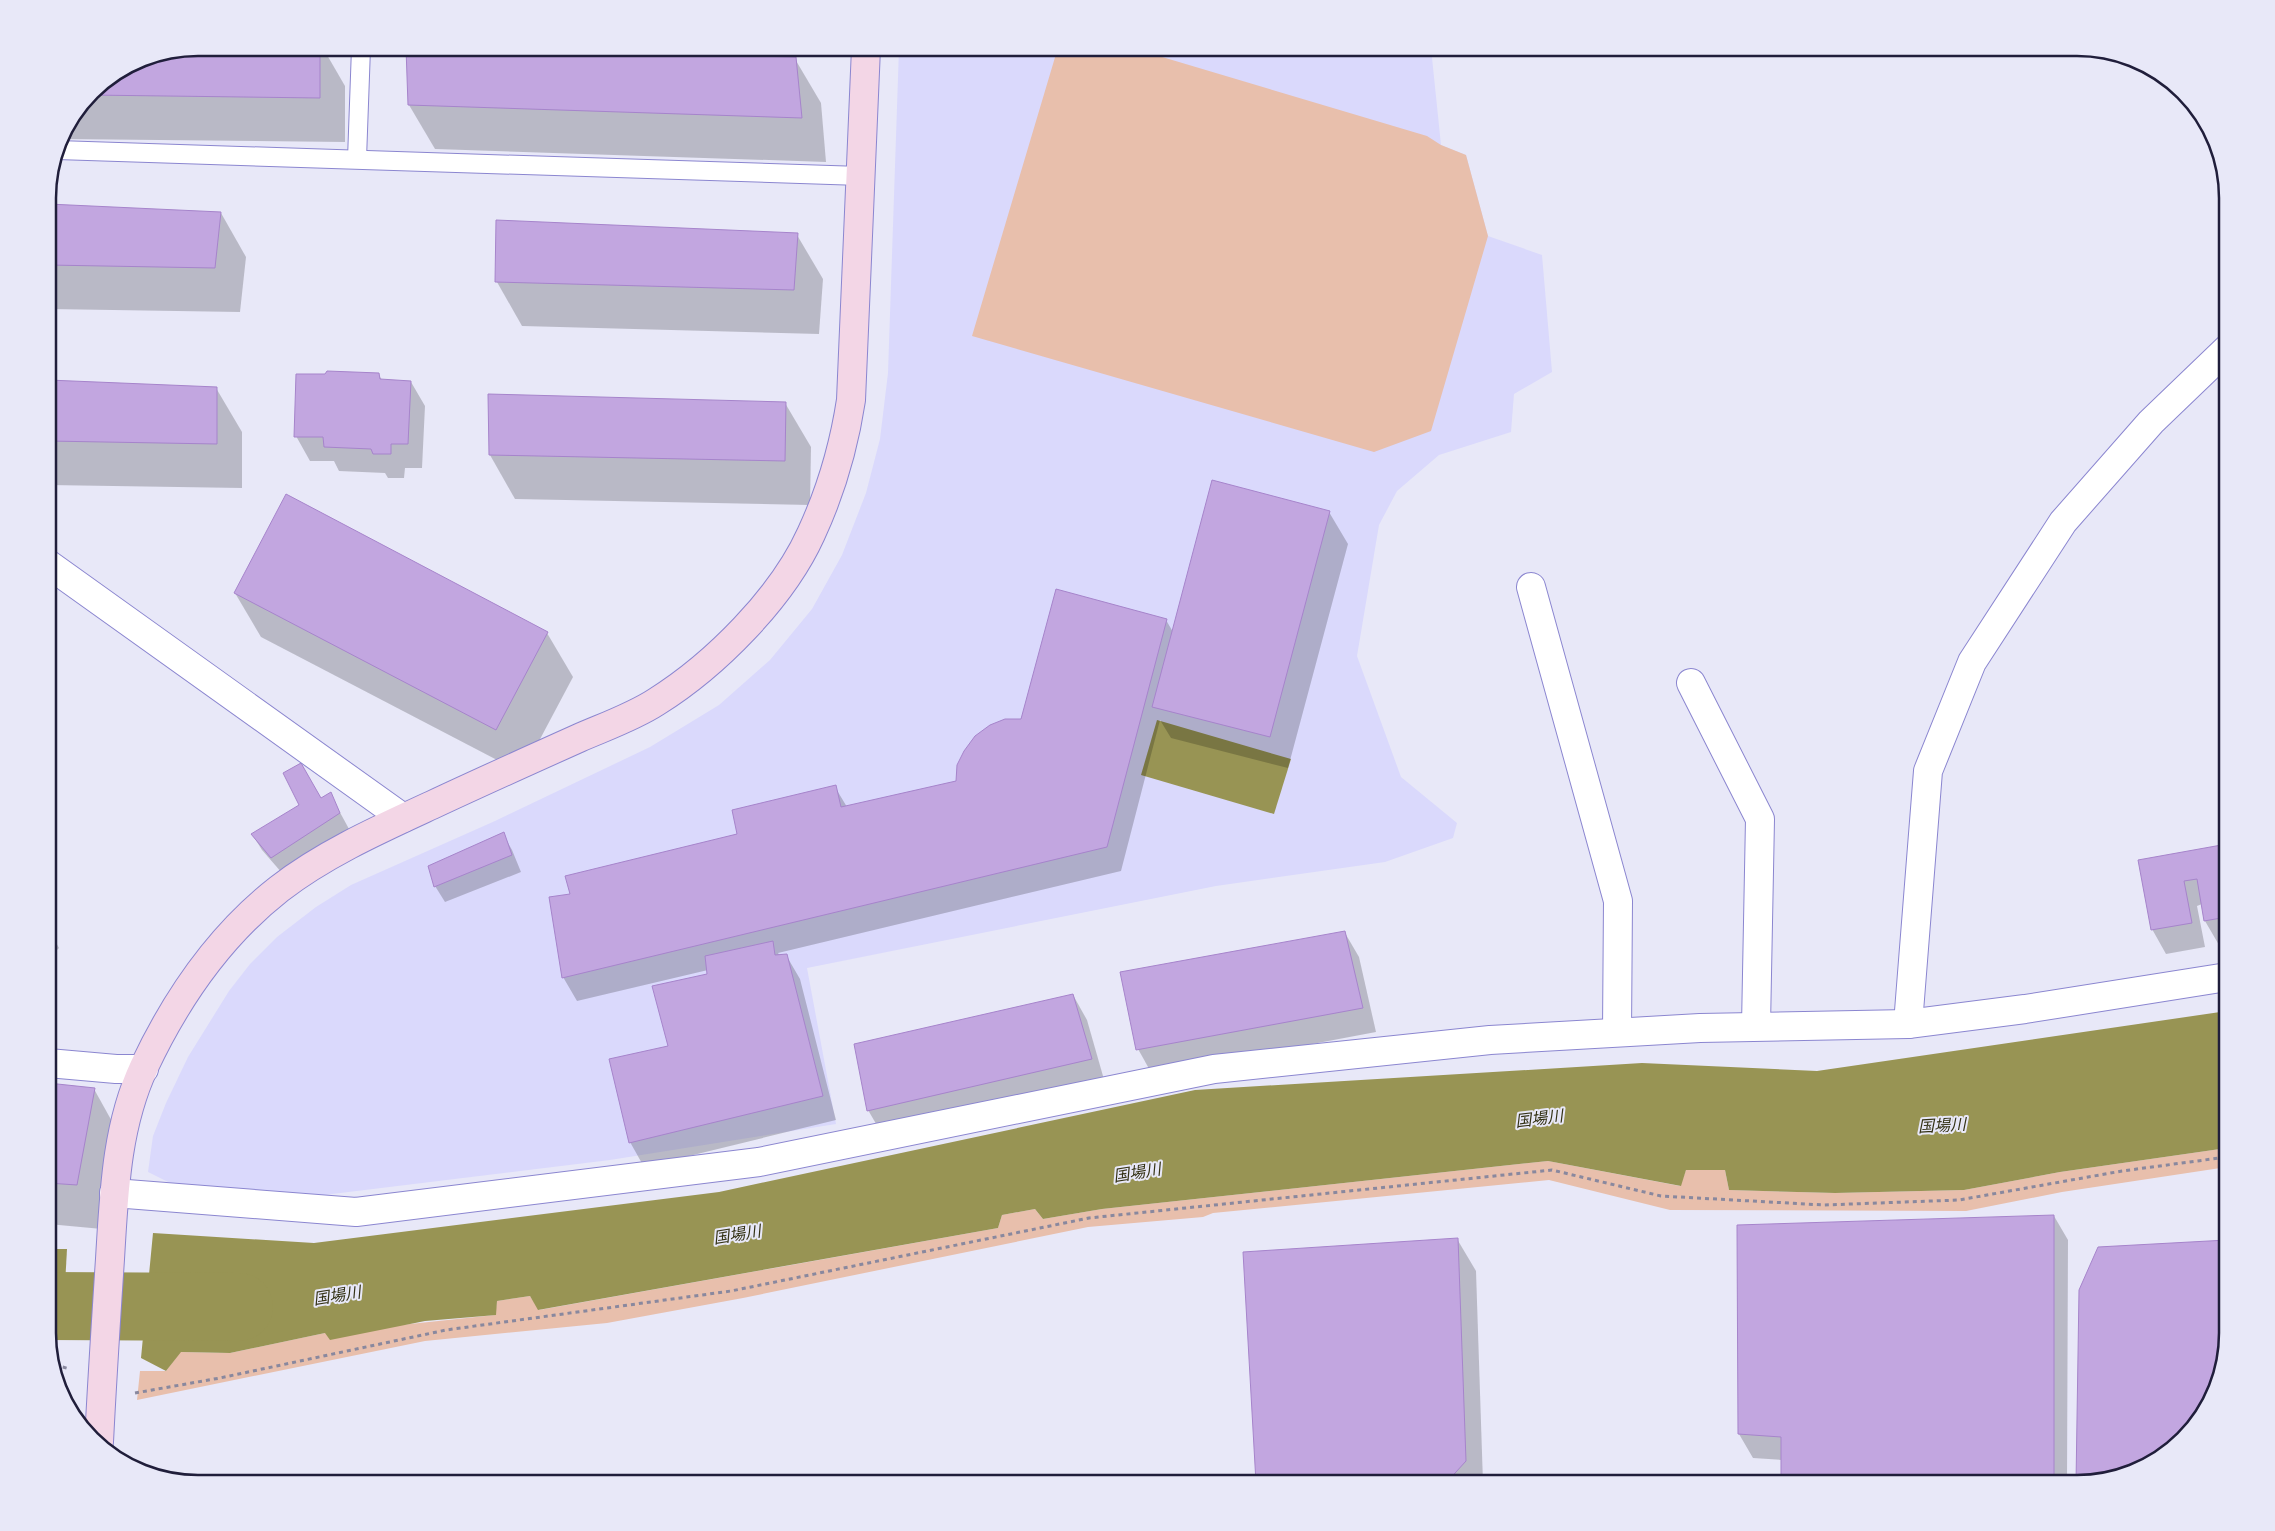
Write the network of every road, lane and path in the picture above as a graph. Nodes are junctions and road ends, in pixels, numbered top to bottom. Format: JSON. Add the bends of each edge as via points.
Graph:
{"nodes":[{"id":1,"x":361,"y":57,"type":"edge"},
{"id":2,"x":866,"y":57,"type":"edge"},
{"id":3,"x":65,"y":150,"type":"edge"},
{"id":4,"x":357,"y":159,"type":"junction"},
{"id":5,"x":861,"y":176,"type":"junction"},
{"id":6,"x":2219,"y":358,"type":"edge"},
{"id":7,"x":57,"y":570,"type":"edge"},
{"id":8,"x":1531,"y":587,"type":"dead end"},
{"id":9,"x":1691,"y":683,"type":"dead end"},
{"id":10,"x":403,"y":818,"type":"junction"},
{"id":11,"x":2219,"y":978,"type":"edge"},
{"id":12,"x":1908,"y":1024,"type":"junction"},
{"id":13,"x":1756,"y":1026,"type":"junction"},
{"id":14,"x":1617,"y":1032,"type":"junction"},
{"id":15,"x":57,"y":1064,"type":"edge"},
{"id":16,"x":144,"y":1068,"type":"junction"},
{"id":17,"x":2219,"y":1158,"type":"edge"},
{"id":18,"x":114,"y":1193,"type":"junction"},
{"id":19,"x":60,"y":1366,"type":"edge"},
{"id":20,"x":76,"y":1371,"type":"dead end"},
{"id":21,"x":102,"y":1394,"type":"junction"},
{"id":22,"x":99,"y":1434,"type":"edge"}],
"edges":[{"from":1,"to":4,"type":"lane"},
{"from":2,"to":5,"type":"street"},
{"from":3,"to":4,"type":"lane"},
{"from":4,"to":5,"type":"lane"},
{"from":5,"to":10,"type":"street","via":[[853,381],[844,443],[810,537],[777,590],[731,642],[654,704]]},
{"from":6,"to":12,"type":"street","via":[[2151,422],[2063,522],[1972,662],[1928,771]]},
{"from":7,"to":10,"type":"street"},
{"from":8,"to":14,"type":"street","via":[[1618,901]]},
{"from":9,"to":13,"type":"street","via":[[1760,819]]},
{"from":10,"to":16,"type":"street","via":[[312,867],[278,890],[243,922],[209,958],[176,1007]]},
{"from":11,"to":12,"type":"street"},
{"from":12,"to":13,"type":"street"},
{"from":13,"to":14,"type":"street"},
{"from":14,"to":18,"type":"street","via":[[1490,1040],[1214,1069],[759,1162],[356,1212]]},
{"from":15,"to":16,"type":"street","via":[[116,1070]]},
{"from":16,"to":18,"type":"street","via":[[122,1133]]},
{"from":17,"to":21,"type":"path","via":[[2122,1171],[1959,1200],[1824,1205],[1661,1196],[1552,1170],[1088,1218],[731,1291],[446,1330],[220,1378],[141,1392]]},
{"from":18,"to":21,"type":"street"},
{"from":19,"to":20,"type":"path"},
{"from":21,"to":22,"type":"street"}]}
